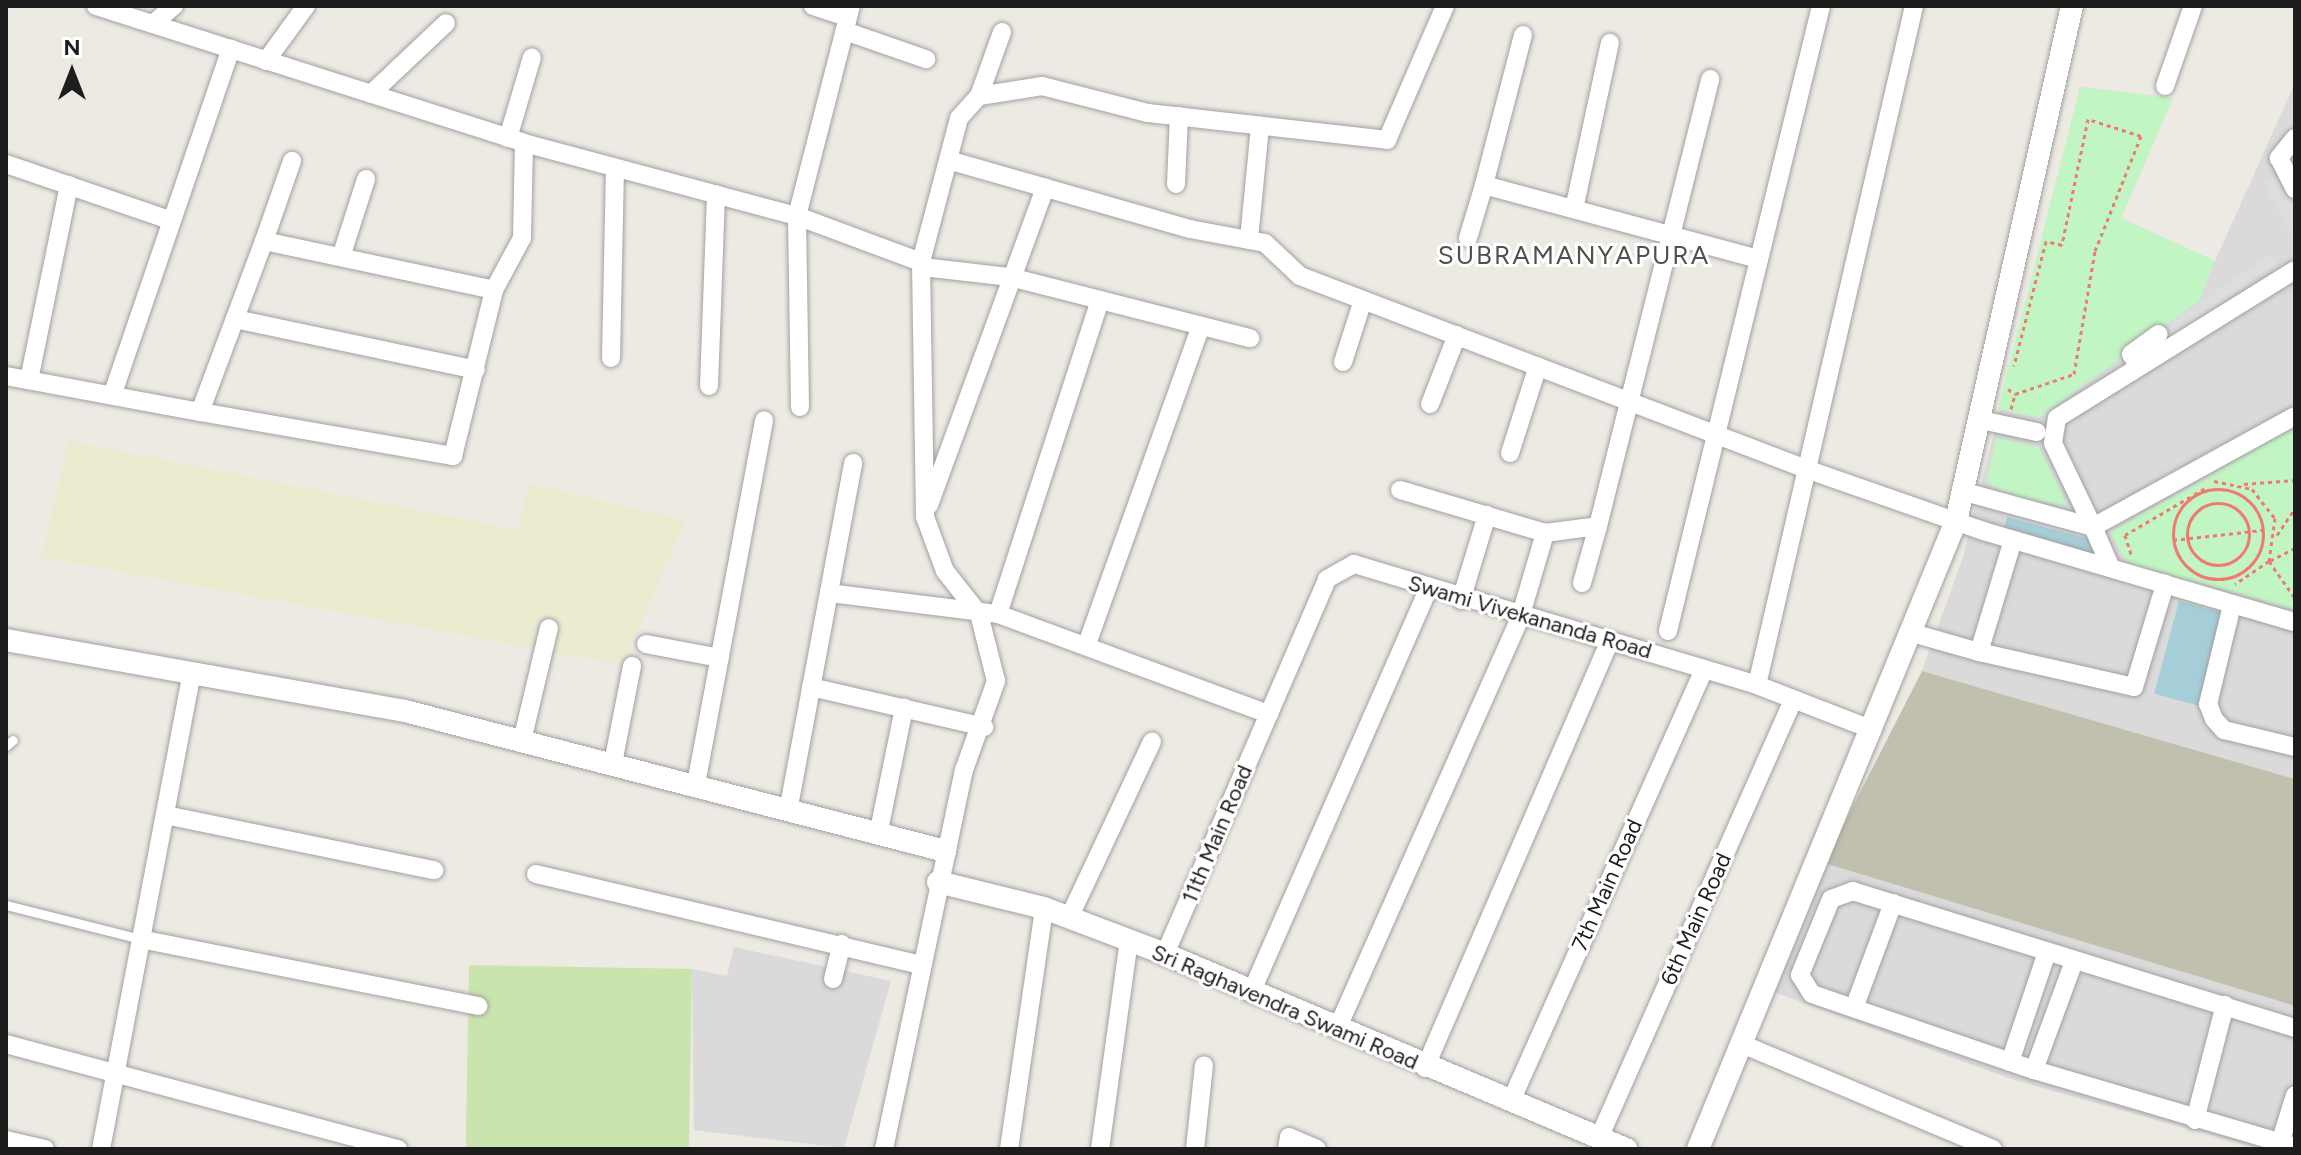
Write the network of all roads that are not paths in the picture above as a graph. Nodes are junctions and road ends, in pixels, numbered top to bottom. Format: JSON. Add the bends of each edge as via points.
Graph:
{"nodes":[{"id":1,"x":96,"y":6,"type":"edge"},
{"id":2,"x":174,"y":6,"type":"edge"},
{"id":3,"x":813,"y":6,"type":"edge"},
{"id":4,"x":1445,"y":6,"type":"edge"},
{"id":5,"x":1821,"y":6,"type":"edge"},
{"id":6,"x":1914,"y":6,"type":"edge"},
{"id":7,"x":2072,"y":6,"type":"edge"},
{"id":8,"x":2193,"y":6,"type":"edge"},
{"id":9,"x":308,"y":9,"type":"edge"},
{"id":10,"x":848,"y":18,"type":"edge"},
{"id":11,"x":446,"y":23,"type":"dead end"},
{"id":12,"x":153,"y":24,"type":"junction"},
{"id":13,"x":1002,"y":32,"type":"dead end"},
{"id":14,"x":1523,"y":35,"type":"dead end"},
{"id":15,"x":1610,"y":43,"type":"dead end"},
{"id":16,"x":231,"y":49,"type":"junction"},
{"id":17,"x":532,"y":57,"type":"dead end"},
{"id":18,"x":926,"y":59,"type":"dead end"},
{"id":19,"x":266,"y":61,"type":"junction"},
{"id":20,"x":1710,"y":79,"type":"dead end"},
{"id":21,"x":2165,"y":86,"type":"dead end"},
{"id":22,"x":371,"y":94,"type":"junction"},
{"id":23,"x":979,"y":96,"type":"junction"},
{"id":24,"x":1179,"y":116,"type":"junction"},
{"id":25,"x":1260,"y":126,"type":"junction"},
{"id":26,"x":2295,"y":138,"type":"edge"},
{"id":27,"x":516,"y":140,"type":"junction"},
{"id":28,"x":948,"y":160,"type":"junction"},
{"id":29,"x":292,"y":161,"type":"dead end"},
{"id":30,"x":6,"y":164,"type":"edge"},
{"id":31,"x":615,"y":168,"type":"junction"},
{"id":32,"x":366,"y":179,"type":"dead end"},
{"id":33,"x":1176,"y":184,"type":"dead end"},
{"id":34,"x":69,"y":185,"type":"junction"},
{"id":35,"x":1484,"y":185,"type":"junction"},
{"id":36,"x":1045,"y":188,"type":"junction"},
{"id":37,"x":2295,"y":189,"type":"edge"},
{"id":38,"x":716,"y":194,"type":"junction"},
{"id":39,"x":1574,"y":209,"type":"junction"},
{"id":40,"x":797,"y":216,"type":"junction"},
{"id":41,"x":170,"y":220,"type":"junction"},
{"id":42,"x":1666,"y":233,"type":"junction"},
{"id":43,"x":1468,"y":238,"type":"dead end"},
{"id":44,"x":1249,"y":239,"type":"junction"},
{"id":45,"x":264,"y":241,"type":"junction"},
{"id":46,"x":341,"y":257,"type":"junction"},
{"id":47,"x":1759,"y":259,"type":"junction"},
{"id":48,"x":922,"y":264,"type":"junction"},
{"id":49,"x":2295,"y":270,"type":"edge"},
{"id":50,"x":1010,"y":277,"type":"junction"},
{"id":51,"x":494,"y":290,"type":"junction"},
{"id":52,"x":1100,"y":300,"type":"junction"},
{"id":53,"x":1363,"y":300,"type":"junction"},
{"id":54,"x":235,"y":319,"type":"junction"},
{"id":55,"x":1201,"y":326,"type":"junction"},
{"id":56,"x":2159,"y":334,"type":"dead end"},
{"id":57,"x":1457,"y":335,"type":"junction"},
{"id":58,"x":1250,"y":338,"type":"dead end"},
{"id":59,"x":611,"y":358,"type":"dead end"},
{"id":60,"x":1343,"y":362,"type":"dead end"},
{"id":61,"x":1538,"y":366,"type":"junction"},
{"id":62,"x":2139,"y":366,"type":"junction"},
{"id":63,"x":476,"y":370,"type":"junction"},
{"id":64,"x":6,"y":376,"type":"edge"},
{"id":65,"x":29,"y":380,"type":"junction"},
{"id":66,"x":709,"y":386,"type":"dead end"},
{"id":67,"x":113,"y":393,"type":"junction"},
{"id":68,"x":1629,"y":400,"type":"junction"},
{"id":69,"x":1430,"y":404,"type":"dead end"},
{"id":70,"x":800,"y":407,"type":"dead end"},
{"id":71,"x":200,"y":412,"type":"junction"},
{"id":72,"x":2295,"y":416,"type":"edge"},
{"id":73,"x":764,"y":420,"type":"dead end"},
{"id":74,"x":1981,"y":420,"type":"junction"},
{"id":75,"x":1715,"y":430,"type":"junction"},
{"id":76,"x":2037,"y":432,"type":"dead end"},
{"id":77,"x":1510,"y":453,"type":"dead end"},
{"id":78,"x":853,"y":463,"type":"dead end"},
{"id":79,"x":1806,"y":469,"type":"junction"},
{"id":80,"x":1400,"y":490,"type":"dead end"},
{"id":81,"x":1965,"y":492,"type":"junction"},
{"id":82,"x":1487,"y":515,"type":"junction"},
{"id":83,"x":925,"y":517,"type":"junction"},
{"id":84,"x":1956,"y":521,"type":"junction"},
{"id":85,"x":1598,"y":526,"type":"junction"},
{"id":86,"x":2093,"y":527,"type":"junction"},
{"id":87,"x":1545,"y":533,"type":"junction"},
{"id":88,"x":2013,"y":540,"type":"junction"},
{"id":89,"x":2111,"y":568,"type":"junction"},
{"id":90,"x":2170,"y":577,"type":"junction"},
{"id":91,"x":1582,"y":583,"type":"dead end"},
{"id":92,"x":1428,"y":589,"type":"junction"},
{"id":93,"x":829,"y":593,"type":"junction"},
{"id":94,"x":1461,"y":600,"type":"junction"},
{"id":95,"x":2232,"y":605,"type":"junction"},
{"id":96,"x":988,"y":614,"type":"junction"},
{"id":97,"x":1520,"y":618,"type":"junction"},
{"id":98,"x":2295,"y":622,"type":"edge"},
{"id":99,"x":549,"y":628,"type":"dead end"},
{"id":100,"x":1668,"y":631,"type":"dead end"},
{"id":101,"x":1916,"y":634,"type":"junction"},
{"id":102,"x":6,"y":640,"type":"edge"},
{"id":103,"x":1609,"y":642,"type":"junction"},
{"id":104,"x":646,"y":644,"type":"dead end"},
{"id":105,"x":1087,"y":644,"type":"junction"},
{"id":106,"x":1979,"y":652,"type":"junction"},
{"id":107,"x":720,"y":658,"type":"junction"},
{"id":108,"x":632,"y":666,"type":"dead end"},
{"id":109,"x":1704,"y":669,"type":"junction"},
{"id":110,"x":192,"y":673,"type":"junction"},
{"id":111,"x":1757,"y":685,"type":"junction"},
{"id":112,"x":811,"y":687,"type":"junction"},
{"id":113,"x":1793,"y":701,"type":"junction"},
{"id":114,"x":904,"y":708,"type":"junction"},
{"id":115,"x":1269,"y":714,"type":"junction"},
{"id":116,"x":984,"y":727,"type":"junction"},
{"id":117,"x":1873,"y":730,"type":"junction"},
{"id":118,"x":522,"y":741,"type":"junction"},
{"id":119,"x":1152,"y":742,"type":"dead end"},
{"id":120,"x":2295,"y":747,"type":"edge"},
{"id":121,"x":613,"y":763,"type":"junction"},
{"id":122,"x":696,"y":784,"type":"junction"},
{"id":123,"x":789,"y":806,"type":"junction"},
{"id":124,"x":165,"y":815,"type":"junction"},
{"id":125,"x":879,"y":830,"type":"junction"},
{"id":126,"x":945,"y":851,"type":"junction"},
{"id":127,"x":434,"y":870,"type":"dead end"},
{"id":128,"x":536,"y":874,"type":"dead end"},
{"id":129,"x":938,"y":882,"type":"junction"},
{"id":130,"x":1893,"y":903,"type":"junction"},
{"id":131,"x":6,"y":905,"type":"edge"},
{"id":132,"x":1044,"y":908,"type":"junction"},
{"id":133,"x":1069,"y":918,"type":"junction"},
{"id":134,"x":1784,"y":933,"type":"junction"},
{"id":135,"x":1817,"y":934,"type":"junction"},
{"id":136,"x":140,"y":939,"type":"junction"},
{"id":137,"x":1129,"y":940,"type":"junction"},
{"id":138,"x":842,"y":944,"type":"junction"},
{"id":139,"x":2047,"y":952,"type":"junction"},
{"id":140,"x":1810,"y":953,"type":"junction"},
{"id":141,"x":1165,"y":954,"type":"junction"},
{"id":142,"x":2074,"y":961,"type":"junction"},
{"id":143,"x":920,"y":965,"type":"junction"},
{"id":144,"x":833,"y":979,"type":"dead end"},
{"id":145,"x":1251,"y":993,"type":"junction"},
{"id":146,"x":2225,"y":1005,"type":"junction"},
{"id":147,"x":478,"y":1006,"type":"dead end"},
{"id":148,"x":1854,"y":1008,"type":"junction"},
{"id":149,"x":2295,"y":1028,"type":"edge"},
{"id":150,"x":1337,"y":1029,"type":"junction"},
{"id":151,"x":6,"y":1044,"type":"edge"},
{"id":152,"x":1744,"y":1045,"type":"junction"},
{"id":153,"x":2010,"y":1062,"type":"junction"},
{"id":154,"x":1204,"y":1065,"type":"dead end"},
{"id":155,"x":1425,"y":1068,"type":"junction"},
{"id":156,"x":2034,"y":1070,"type":"junction"},
{"id":157,"x":116,"y":1073,"type":"junction"},
{"id":158,"x":2295,"y":1095,"type":"edge"},
{"id":159,"x":1511,"y":1101,"type":"junction"},
{"id":160,"x":2195,"y":1120,"type":"junction"},
{"id":161,"x":1599,"y":1138,"type":"junction"},
{"id":162,"x":6,"y":1140,"type":"edge"},
{"id":163,"x":2288,"y":1145,"type":"edge"},
{"id":164,"x":45,"y":1149,"type":"edge"},
{"id":165,"x":101,"y":1149,"type":"edge"},
{"id":166,"x":398,"y":1149,"type":"edge"},
{"id":167,"x":884,"y":1149,"type":"edge"},
{"id":168,"x":1009,"y":1149,"type":"edge"},
{"id":169,"x":1100,"y":1149,"type":"edge"},
{"id":170,"x":1195,"y":1149,"type":"edge"},
{"id":171,"x":1287,"y":1149,"type":"edge"},
{"id":172,"x":1317,"y":1149,"type":"edge"},
{"id":173,"x":1626,"y":1149,"type":"edge"},
{"id":174,"x":1698,"y":1149,"type":"edge"},
{"id":175,"x":1993,"y":1149,"type":"edge"}],
"edges":[{"from":1,"to":12,"type":"street"},
{"from":2,"to":12,"type":"street"},
{"from":3,"to":10,"type":"street"},
{"from":4,"to":25,"type":"street","via":[[1387,140]]},
{"from":5,"to":47,"type":"street"},
{"from":6,"to":79,"type":"street"},
{"from":7,"to":74,"type":"street"},
{"from":8,"to":21,"type":"street"},
{"from":9,"to":19,"type":"street"},
{"from":10,"to":18,"type":"street"},
{"from":10,"to":40,"type":"street"},
{"from":11,"to":22,"type":"street"},
{"from":12,"to":16,"type":"street"},
{"from":13,"to":23,"type":"street"},
{"from":14,"to":35,"type":"street"},
{"from":15,"to":39,"type":"street"},
{"from":16,"to":19,"type":"street"},
{"from":16,"to":41,"type":"street"},
{"from":17,"to":27,"type":"street"},
{"from":19,"to":22,"type":"street"},
{"from":20,"to":42,"type":"street"},
{"from":22,"to":27,"type":"street"},
{"from":23,"to":24,"type":"street","via":[[1042,86]]},
{"from":23,"to":28,"type":"street","via":[[959,118]]},
{"from":24,"to":25,"type":"street"},
{"from":24,"to":33,"type":"street"},
{"from":25,"to":44,"type":"street"},
{"from":26,"to":37,"type":"street","via":[[2279,158]]},
{"from":27,"to":31,"type":"street"},
{"from":27,"to":51,"type":"street","via":[[522,238]]},
{"from":28,"to":36,"type":"street"},
{"from":28,"to":48,"type":"street"},
{"from":29,"to":45,"type":"street"},
{"from":30,"to":34,"type":"street"},
{"from":31,"to":38,"type":"street"},
{"from":31,"to":59,"type":"street"},
{"from":32,"to":46,"type":"street"},
{"from":34,"to":41,"type":"street"},
{"from":34,"to":65,"type":"street"},
{"from":35,"to":39,"type":"street"},
{"from":35,"to":43,"type":"street"},
{"from":36,"to":44,"type":"street"},
{"from":36,"to":50,"type":"street"},
{"from":38,"to":40,"type":"street"},
{"from":38,"to":66,"type":"street"},
{"from":39,"to":42,"type":"street"},
{"from":40,"to":48,"type":"street"},
{"from":40,"to":70,"type":"street"},
{"from":41,"to":67,"type":"street"},
{"from":42,"to":47,"type":"street"},
{"from":42,"to":68,"type":"street"},
{"from":44,"to":53,"type":"street","via":[[1271,245],[1300,276]]},
{"from":45,"to":46,"type":"street"},
{"from":45,"to":54,"type":"street"},
{"from":46,"to":51,"type":"street"},
{"from":47,"to":75,"type":"street"},
{"from":48,"to":50,"type":"street"},
{"from":48,"to":83,"type":"street"},
{"from":49,"to":62,"type":"street"},
{"from":50,"to":52,"type":"street"},
{"from":50,"to":83,"type":"street"},
{"from":51,"to":63,"type":"street"},
{"from":52,"to":55,"type":"street"},
{"from":52,"to":96,"type":"street"},
{"from":53,"to":57,"type":"street"},
{"from":53,"to":60,"type":"street"},
{"from":54,"to":63,"type":"street"},
{"from":54,"to":71,"type":"street"},
{"from":55,"to":58,"type":"street"},
{"from":55,"to":105,"type":"street"},
{"from":56,"to":62,"type":"street","via":[[2131,354]]},
{"from":57,"to":61,"type":"street"},
{"from":57,"to":69,"type":"street"},
{"from":61,"to":68,"type":"street"},
{"from":61,"to":77,"type":"street"},
{"from":62,"to":86,"type":"street","via":[[2051,429]]},
{"from":63,"to":71,"type":"street","via":[[457,447],[441,458]]},
{"from":64,"to":65,"type":"street"},
{"from":65,"to":67,"type":"street"},
{"from":67,"to":71,"type":"street"},
{"from":68,"to":75,"type":"street"},
{"from":68,"to":85,"type":"street"},
{"from":72,"to":86,"type":"street"},
{"from":73,"to":107,"type":"street"},
{"from":74,"to":76,"type":"street"},
{"from":74,"to":81,"type":"street"},
{"from":75,"to":79,"type":"street"},
{"from":75,"to":100,"type":"street"},
{"from":78,"to":93,"type":"street"},
{"from":79,"to":84,"type":"street"},
{"from":79,"to":111,"type":"street"},
{"from":80,"to":82,"type":"street"},
{"from":81,"to":84,"type":"street"},
{"from":81,"to":86,"type":"street"},
{"from":82,"to":87,"type":"street"},
{"from":82,"to":94,"type":"street"},
{"from":83,"to":96,"type":"street","via":[[945,571]]},
{"from":84,"to":88,"type":"street"},
{"from":84,"to":101,"type":"street"},
{"from":85,"to":87,"type":"street"},
{"from":85,"to":91,"type":"street"},
{"from":86,"to":89,"type":"street"},
{"from":87,"to":97,"type":"street"},
{"from":88,"to":89,"type":"street"},
{"from":88,"to":106,"type":"street"},
{"from":89,"to":90,"type":"street"},
{"from":90,"to":95,"type":"street"},
{"from":90,"to":106,"type":"street","via":[[2134,687]]},
{"from":92,"to":94,"type":"street","name":"Swami Vivekananda Road"},
{"from":92,"to":115,"type":"street","name":"Swami Vivekananda Road","via":[[1354,564],[1327,579]]},
{"from":92,"to":145,"type":"street"},
{"from":93,"to":96,"type":"street"},
{"from":93,"to":112,"type":"street"},
{"from":94,"to":97,"type":"street","name":"Swami Vivekananda Road"},
{"from":95,"to":98,"type":"street"},
{"from":95,"to":120,"type":"street","via":[[2208,704],[2214,719],[2224,730]]},
{"from":96,"to":105,"type":"street"},
{"from":96,"to":116,"type":"street","via":[[996,681]]},
{"from":97,"to":103,"type":"street","name":"Swami Vivekananda Road"},
{"from":97,"to":150,"type":"street"},
{"from":99,"to":118,"type":"street"},
{"from":101,"to":106,"type":"street"},
{"from":101,"to":117,"type":"street"},
{"from":102,"to":110,"type":"street"},
{"from":103,"to":109,"type":"street","name":"Swami Vivekananda Road"},
{"from":103,"to":155,"type":"street"},
{"from":104,"to":107,"type":"street"},
{"from":105,"to":115,"type":"street"},
{"from":107,"to":122,"type":"street"},
{"from":108,"to":121,"type":"street"},
{"from":109,"to":111,"type":"street","name":"Swami Vivekananda Road"},
{"from":109,"to":159,"type":"street","name":"7th Main Road"},
{"from":110,"to":118,"type":"street"},
{"from":110,"to":124,"type":"street"},
{"from":111,"to":113,"type":"street","name":"Swami Vivekananda Road"},
{"from":112,"to":114,"type":"street"},
{"from":112,"to":123,"type":"street"},
{"from":113,"to":117,"type":"street","name":"Swami Vivekananda Road"},
{"from":113,"to":161,"type":"street","name":"6th Main Road"},
{"from":114,"to":116,"type":"street"},
{"from":114,"to":125,"type":"street"},
{"from":115,"to":141,"type":"street","name":"11th Main Road"},
{"from":116,"to":126,"type":"street","via":[[964,770]]},
{"from":117,"to":134,"type":"street"},
{"from":118,"to":121,"type":"street"},
{"from":119,"to":133,"type":"street"},
{"from":121,"to":122,"type":"street"},
{"from":122,"to":123,"type":"street"},
{"from":123,"to":125,"type":"street"},
{"from":124,"to":127,"type":"street"},
{"from":124,"to":136,"type":"street"},
{"from":125,"to":126,"type":"street"},
{"from":126,"to":129,"type":"street"},
{"from":128,"to":138,"type":"street"},
{"from":129,"to":132,"type":"street","name":"Sri Raghavendra Swami Road"},
{"from":129,"to":143,"type":"street"},
{"from":130,"to":135,"type":"street","via":[[1842,893],[1831,899]]},
{"from":130,"to":139,"type":"street"},
{"from":130,"to":148,"type":"street"},
{"from":131,"to":136,"type":"lane"},
{"from":132,"to":133,"type":"street","name":"Sri Raghavendra Swami Road"},
{"from":132,"to":168,"type":"street"},
{"from":133,"to":137,"type":"street","name":"Sri Raghavendra Swami Road"},
{"from":134,"to":135,"type":"street"},
{"from":134,"to":140,"type":"street"},
{"from":134,"to":152,"type":"street"},
{"from":135,"to":140,"type":"street"},
{"from":136,"to":147,"type":"street"},
{"from":136,"to":157,"type":"street"},
{"from":137,"to":141,"type":"street","name":"Sri Raghavendra Swami Road"},
{"from":137,"to":169,"type":"street"},
{"from":138,"to":143,"type":"street"},
{"from":138,"to":144,"type":"street"},
{"from":139,"to":142,"type":"street"},
{"from":139,"to":153,"type":"street"},
{"from":140,"to":148,"type":"street","via":[[1802,988]]},
{"from":141,"to":145,"type":"street","name":"Sri Raghavendra Swami Road"},
{"from":142,"to":146,"type":"street"},
{"from":142,"to":156,"type":"street"},
{"from":143,"to":167,"type":"street"},
{"from":145,"to":150,"type":"street","name":"Sri Raghavendra Swami Road"},
{"from":146,"to":149,"type":"street"},
{"from":146,"to":160,"type":"street"},
{"from":148,"to":153,"type":"street"},
{"from":150,"to":155,"type":"street","name":"Sri Raghavendra Swami Road"},
{"from":151,"to":157,"type":"street"},
{"from":152,"to":174,"type":"street"},
{"from":152,"to":175,"type":"street"},
{"from":153,"to":156,"type":"street"},
{"from":154,"to":170,"type":"street"},
{"from":155,"to":159,"type":"street","name":"Sri Raghavendra Swami Road"},
{"from":156,"to":160,"type":"street"},
{"from":157,"to":165,"type":"street"},
{"from":157,"to":166,"type":"street"},
{"from":158,"to":163,"type":"street"},
{"from":159,"to":161,"type":"street","name":"Sri Raghavendra Swami Road"},
{"from":160,"to":163,"type":"street"},
{"from":161,"to":173,"type":"street","name":"Sri Raghavendra Swami Road"},
{"from":162,"to":164,"type":"street"},
{"from":171,"to":172,"type":"street","via":[[1289,1137]]}]}
